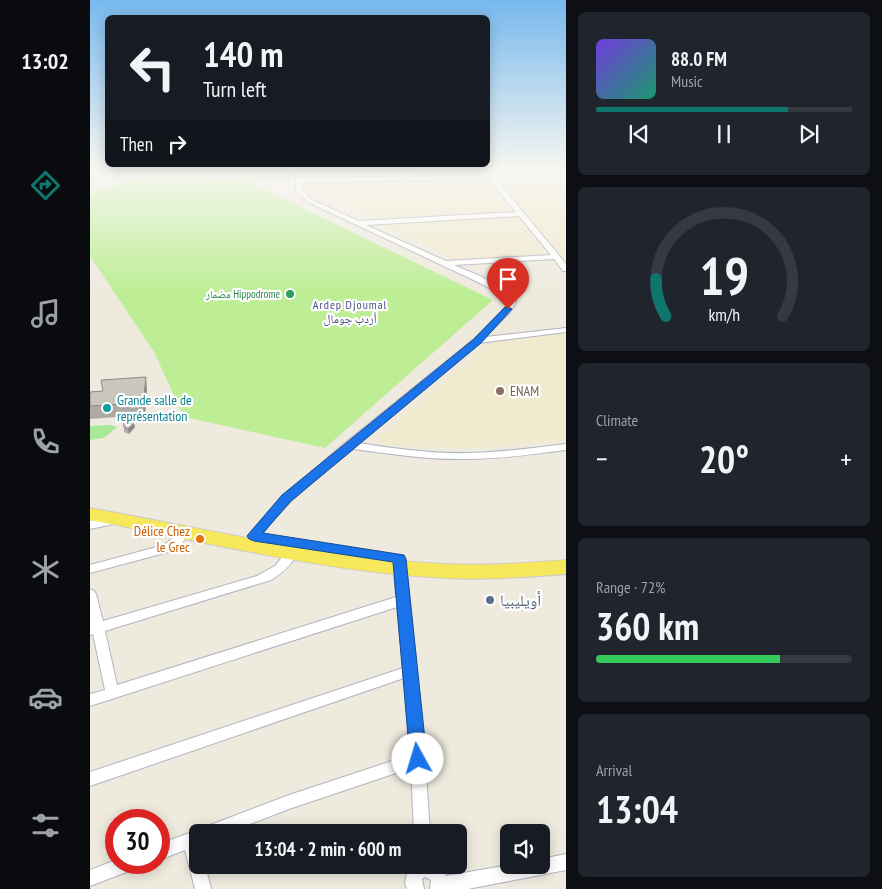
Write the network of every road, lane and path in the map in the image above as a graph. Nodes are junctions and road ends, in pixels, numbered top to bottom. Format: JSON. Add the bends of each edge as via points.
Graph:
{"nodes":[{"id":1,"x":329,"y":209,"type":"edge"},
{"id":2,"x":516,"y":209,"type":"edge"},
{"id":3,"x":520,"y":214,"type":"junction"},
{"id":4,"x":359,"y":223,"type":"junction"},
{"id":5,"x":555,"y":257,"type":"junction"},
{"id":6,"x":441,"y":263,"type":"junction"},
{"id":7,"x":566,"y":268,"type":"edge"},
{"id":8,"x":566,"y":330,"type":"edge"},
{"id":9,"x":477,"y":341,"type":"junction"},
{"id":10,"x":349,"y":445,"type":"junction"},
{"id":11,"x":566,"y":447,"type":"edge"},
{"id":12,"x":90,"y":506,"type":"edge"},
{"id":13,"x":90,"y":514,"type":"edge"},
{"id":14,"x":119,"y":519,"type":"junction"},
{"id":15,"x":90,"y":525,"type":"edge"},
{"id":16,"x":183,"y":532,"type":"junction"},
{"id":17,"x":252,"y":540,"type":"junction"},
{"id":18,"x":292,"y":553,"type":"junction"},
{"id":19,"x":566,"y":556,"type":"edge"},
{"id":20,"x":399,"y":564,"type":"junction"},
{"id":21,"x":541,"y":564,"type":"junction"},
{"id":22,"x":566,"y":567,"type":"edge"},
{"id":23,"x":90,"y":569,"type":"edge"},
{"id":24,"x":90,"y":594,"type":"edge"},
{"id":25,"x":403,"y":600,"type":"junction"},
{"id":26,"x":94,"y":629,"type":"edge"},
{"id":27,"x":410,"y":671,"type":"junction"},
{"id":28,"x":112,"y":692,"type":"junction"},
{"id":29,"x":90,"y":700,"type":"edge"},
{"id":30,"x":418,"y":759,"type":"junction"},
{"id":31,"x":90,"y":779,"type":"edge"},
{"id":32,"x":232,"y":824,"type":"edge"},
{"id":33,"x":422,"y":824,"type":"edge"},
{"id":34,"x":189,"y":841,"type":"edge"},
{"id":35,"x":170,"y":848,"type":"edge"},
{"id":36,"x":566,"y":862,"type":"edge"},
{"id":37,"x":105,"y":873,"type":"edge"},
{"id":38,"x":200,"y":874,"type":"edge"},
{"id":39,"x":414,"y":874,"type":"edge"},
{"id":40,"x":437,"y":874,"type":"edge"},
{"id":41,"x":90,"y":879,"type":"edge"},
{"id":42,"x":414,"y":888,"type":"edge"},
{"id":43,"x":439,"y":888,"type":"edge"},
{"id":44,"x":92,"y":889,"type":"edge"},
{"id":45,"x":203,"y":889,"type":"edge"}],
"edges":[{"from":1,"to":4,"type":"street"},
{"from":2,"to":3,"type":"street"},
{"from":3,"to":4,"type":"street"},
{"from":3,"to":5,"type":"street"},
{"from":4,"to":6,"type":"street"},
{"from":5,"to":6,"type":"street"},
{"from":5,"to":7,"type":"street"},
{"from":6,"to":9,"type":"street","via":[[487,283],[511,299],[508,309]]},
{"from":8,"to":9,"type":"street"},
{"from":9,"to":10,"type":"street"},
{"from":10,"to":11,"type":"street","via":[[457,456]]},
{"from":10,"to":17,"type":"street","via":[[287,498]]},
{"from":12,"to":17,"type":"main road"},
{"from":13,"to":14,"type":"main road"},
{"from":14,"to":15,"type":"street"},
{"from":14,"to":16,"type":"main road"},
{"from":16,"to":17,"type":"main road"},
{"from":16,"to":23,"type":"street","via":[[168,548]]},
{"from":17,"to":18,"type":"main road"},
{"from":17,"to":20,"type":"main road"},
{"from":18,"to":20,"type":"main road"},
{"from":18,"to":26,"type":"street","via":[[285,565],[260,579]]},
{"from":19,"to":21,"type":"main road"},
{"from":20,"to":21,"type":"main road","via":[[490,572]]},
{"from":20,"to":25,"type":"street"},
{"from":21,"to":22,"type":"main road"},
{"from":24,"to":26,"type":"street"},
{"from":25,"to":27,"type":"street"},
{"from":25,"to":28,"type":"street"},
{"from":26,"to":28,"type":"street"},
{"from":27,"to":30,"type":"street"},
{"from":27,"to":31,"type":"street"},
{"from":28,"to":29,"type":"street"},
{"from":30,"to":32,"type":"street"},
{"from":30,"to":33,"type":"street"},
{"from":34,"to":35,"type":"street"},
{"from":36,"to":43,"type":"street"},
{"from":37,"to":41,"type":"street"},
{"from":38,"to":45,"type":"street"},
{"from":39,"to":42,"type":"street"},
{"from":40,"to":43,"type":"street"},
{"from":41,"to":44,"type":"street"}]}
